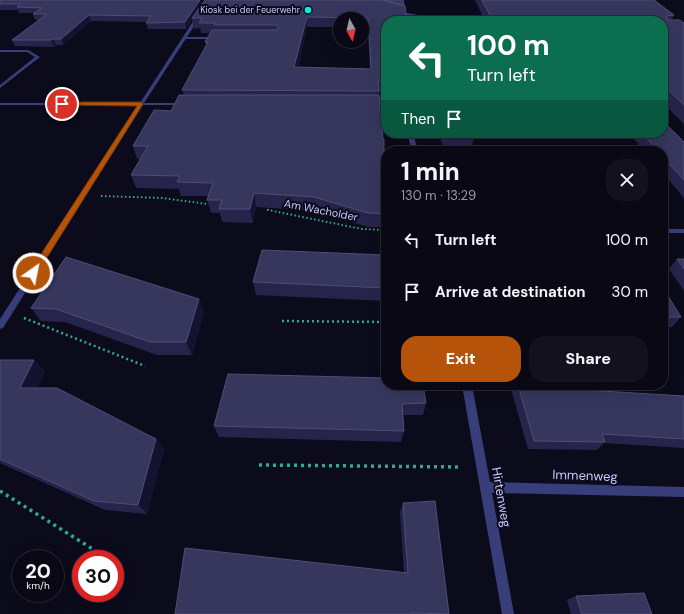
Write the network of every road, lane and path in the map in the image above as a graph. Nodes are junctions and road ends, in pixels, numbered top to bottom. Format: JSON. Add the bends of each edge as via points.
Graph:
{"nodes":[{"id":1,"x":209,"y":1,"type":"edge"},
{"id":2,"x":201,"y":2,"type":"edge"},
{"id":3,"x":216,"y":2,"type":"edge"},
{"id":4,"x":392,"y":11,"type":"edge"},
{"id":5,"x":418,"y":16,"type":"edge"},
{"id":6,"x":184,"y":38,"type":"junction"},
{"id":7,"x":223,"y":38,"type":"edge"},
{"id":8,"x":0,"y":51,"type":"edge"},
{"id":9,"x":0,"y":87,"type":"edge"},
{"id":10,"x":0,"y":104,"type":"edge"},
{"id":11,"x":141,"y":104,"type":"junction"},
{"id":12,"x":194,"y":104,"type":"edge"},
{"id":13,"x":363,"y":105,"type":"edge"},
{"id":14,"x":381,"y":105,"type":"edge"},
{"id":15,"x":83,"y":195,"type":"junction"},
{"id":16,"x":268,"y":203,"type":"edge"},
{"id":17,"x":206,"y":204,"type":"dead end"},
{"id":18,"x":381,"y":230,"type":"edge"},
{"id":19,"x":668,"y":231,"type":"edge"},
{"id":20,"x":684,"y":231,"type":"edge"},
{"id":21,"x":9,"y":312,"type":"junction"},
{"id":22,"x":282,"y":321,"type":"dead end"},
{"id":23,"x":381,"y":322,"type":"edge"},
{"id":24,"x":0,"y":326,"type":"edge"},
{"id":25,"x":145,"y":366,"type":"dead end"},
{"id":26,"x":468,"y":390,"type":"edge"},
{"id":27,"x":259,"y":465,"type":"dead end"},
{"id":28,"x":482,"y":467,"type":"junction"},
{"id":29,"x":486,"y":487,"type":"junction"},
{"id":30,"x":0,"y":491,"type":"edge"},
{"id":31,"x":684,"y":492,"type":"edge"},
{"id":32,"x":94,"y":550,"type":"edge"},
{"id":33,"x":508,"y":614,"type":"edge"}],
"edges":[{"from":1,"to":2,"type":"street"},
{"from":1,"to":3,"type":"street"},
{"from":1,"to":6,"type":"street"},
{"from":4,"to":5,"type":"street"},
{"from":6,"to":7,"type":"street"},
{"from":6,"to":11,"type":"street"},
{"from":8,"to":9,"type":"street","via":[[28,51],[38,57]]},
{"from":10,"to":11,"type":"street"},
{"from":11,"to":12,"type":"street"},
{"from":11,"to":15,"type":"street"},
{"from":13,"to":14,"type":"street"},
{"from":15,"to":17,"type":"path","via":[[162,198]]},
{"from":15,"to":21,"type":"street"},
{"from":16,"to":18,"type":"path","name":"Am Wacholder","via":[[268,210],[362,229]]},
{"from":19,"to":20,"type":"street"},
{"from":21,"to":24,"type":"street"},
{"from":21,"to":25,"type":"path"},
{"from":22,"to":23,"type":"path"},
{"from":26,"to":28,"type":"street","name":"Hirtenweg"},
{"from":27,"to":28,"type":"path"},
{"from":28,"to":29,"type":"street","name":"Hirtenweg"},
{"from":29,"to":31,"type":"street","name":"Immenweg"},
{"from":29,"to":33,"type":"street","name":"Hirtenweg"},
{"from":30,"to":32,"type":"path"}]}
